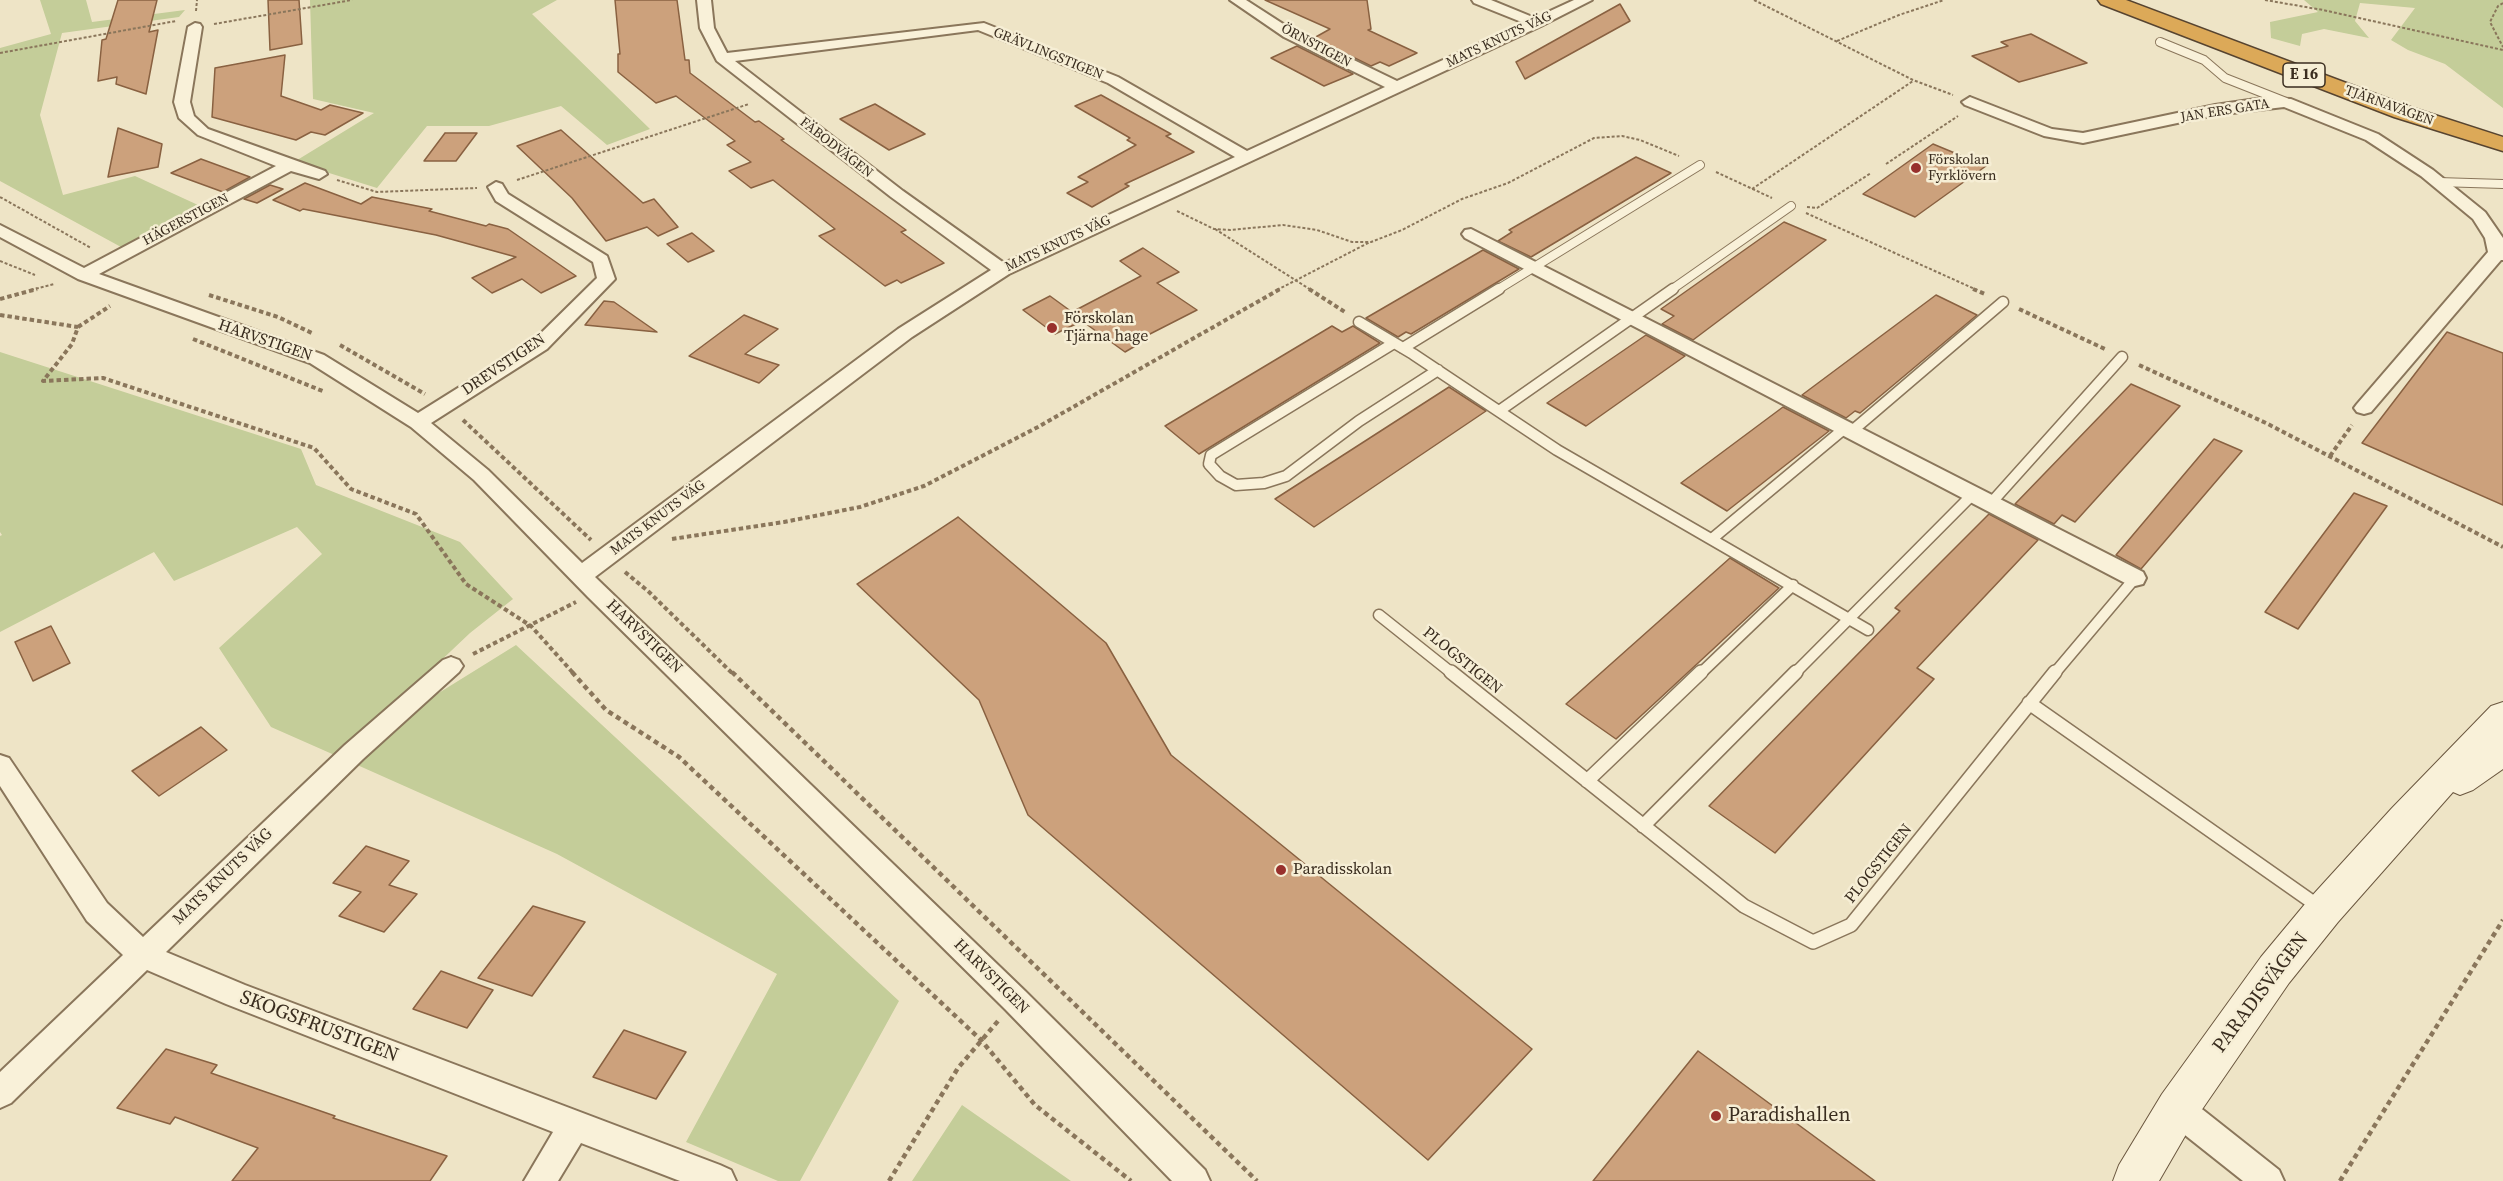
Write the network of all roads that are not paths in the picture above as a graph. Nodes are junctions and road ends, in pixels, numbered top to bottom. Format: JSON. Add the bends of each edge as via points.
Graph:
{"nodes":[{"id":1,"x":704,"y":0,"type":"edge"},
{"id":2,"x":1237,"y":0,"type":"edge"},
{"id":3,"x":1479,"y":0,"type":"edge"},
{"id":4,"x":1585,"y":0,"type":"edge"},
{"id":5,"x":2108,"y":0,"type":"edge"},
{"id":6,"x":2137,"y":0,"type":"edge"},
{"id":7,"x":189,"y":23,"type":"road end"},
{"id":8,"x":1536,"y":23,"type":"junction"},
{"id":9,"x":2160,"y":42,"type":"dead end"},
{"id":10,"x":722,"y":58,"type":"junction"},
{"id":11,"x":1397,"y":87,"type":"junction"},
{"id":12,"x":2286,"y":102,"type":"junction"},
{"id":13,"x":1973,"y":103,"type":"road end"},
{"id":14,"x":2503,"y":132,"type":"edge"},
{"id":15,"x":2503,"y":144,"type":"edge"},
{"id":16,"x":1247,"y":157,"type":"junction"},
{"id":17,"x":289,"y":165,"type":"junction"},
{"id":18,"x":1700,"y":165,"type":"road end"},
{"id":19,"x":319,"y":174,"type":"road end"},
{"id":20,"x":2438,"y":182,"type":"junction"},
{"id":21,"x":2503,"y":184,"type":"edge"},
{"id":22,"x":496,"y":187,"type":"road end"},
{"id":23,"x":1791,"y":206,"type":"road end"},
{"id":24,"x":0,"y":230,"type":"edge"},
{"id":25,"x":1471,"y":234,"type":"dead end"},
{"id":26,"x":2500,"y":254,"type":"edge"},
{"id":27,"x":1533,"y":266,"type":"junction"},
{"id":28,"x":1003,"y":270,"type":"junction"},
{"id":29,"x":84,"y":275,"type":"junction"},
{"id":30,"x":2003,"y":302,"type":"road end"},
{"id":31,"x":1632,"y":318,"type":"junction"},
{"id":32,"x":1359,"y":322,"type":"road end"},
{"id":33,"x":1399,"y":345,"type":"junction"},
{"id":34,"x":2122,"y":357,"type":"road end"},
{"id":35,"x":1438,"y":370,"type":"junction"},
{"id":36,"x":2364,"y":408,"type":"road end"},
{"id":37,"x":1499,"y":411,"type":"junction"},
{"id":38,"x":418,"y":422,"type":"junction"},
{"id":39,"x":1848,"y":429,"type":"junction"},
{"id":40,"x":1973,"y":494,"type":"junction"},
{"id":41,"x":1991,"y":503,"type":"junction"},
{"id":42,"x":1713,"y":538,"type":"junction"},
{"id":43,"x":2135,"y":578,"type":"joint"},
{"id":44,"x":589,"y":583,"type":"junction"},
{"id":45,"x":1793,"y":585,"type":"junction"},
{"id":46,"x":1379,"y":615,"type":"dead end"},
{"id":47,"x":1848,"y":618,"type":"junction"},
{"id":48,"x":1868,"y":630,"type":"dead end"},
{"id":49,"x":451,"y":666,"type":"road end"},
{"id":50,"x":2029,"y":703,"type":"junction"},
{"id":51,"x":2503,"y":716,"type":"edge"},
{"id":52,"x":2503,"y":751,"type":"edge"},
{"id":53,"x":0,"y":765,"type":"edge"},
{"id":54,"x":1587,"y":781,"type":"junction"},
{"id":55,"x":2405,"y":819,"type":"junction"},
{"id":56,"x":1643,"y":826,"type":"junction"},
{"id":57,"x":2324,"y":910,"type":"junction"},
{"id":58,"x":142,"y":955,"type":"junction"},
{"id":59,"x":0,"y":1093,"type":"edge"},
{"id":60,"x":2176,"y":1109,"type":"junction"},
{"id":61,"x":574,"y":1126,"type":"junction"},
{"id":62,"x":540,"y":1181,"type":"edge"},
{"id":63,"x":720,"y":1181,"type":"edge"},
{"id":64,"x":1194,"y":1181,"type":"edge"},
{"id":65,"x":2135,"y":1181,"type":"edge"},
{"id":66,"x":2268,"y":1181,"type":"edge"}],
"edges":[{"from":1,"to":10,"type":"street","name":"FÄBODVÄGEN","via":[[707,28]]},
{"from":2,"to":11,"type":"street","name":"ÖRNSTIGEN","via":[[1289,34]]},
{"from":3,"to":8,"type":"street"},
{"from":4,"to":8,"type":"street","name":"MATS KNUTS VÄG"},
{"from":5,"to":15,"type":"highway","name":"TJÄRNAVÄGEN","number":"E 16","via":[[2402,112]]},
{"from":6,"to":14,"type":"highway","name":"TJÄRNAVÄGEN","number":"E 16","via":[[2426,110]]},
{"from":7,"to":17,"type":"street","via":[[182,102],[187,118],[203,132]]},
{"from":8,"to":11,"type":"street","name":"MATS KNUTS VÄG"},
{"from":9,"to":12,"type":"lane","via":[[2204,60],[2225,78]]},
{"from":10,"to":16,"type":"street","name":"GRÄVLINGSTIGEN","via":[[979,26],[1113,80]]},
{"from":10,"to":28,"type":"street","name":"FÄBODVÄGEN","via":[[897,194]]},
{"from":11,"to":16,"type":"street","name":"MATS KNUTS VÄG"},
{"from":12,"to":13,"type":"street","name":"JAN ERS GATA","via":[[2215,110],[2083,138],[2049,133]]},
{"from":12,"to":20,"type":"street","name":"JAN ERS GATA","via":[[2372,137]]},
{"from":16,"to":28,"type":"street","name":"MATS KNUTS VÄG"},
{"from":17,"to":19,"type":"street"},
{"from":17,"to":29,"type":"street","name":"HÄGERSTIGEN"},
{"from":18,"to":27,"type":"lane"},
{"from":20,"to":21,"type":"lane"},
{"from":20,"to":26,"type":"street","name":"JAN ERS GATA","via":[[2479,216]]},
{"from":22,"to":38,"type":"street","name":"DREVSTIGEN","via":[[502,197],[601,260],[606,279],[540,345]]},
{"from":23,"to":31,"type":"lane"},
{"from":24,"to":29,"type":"street","name":"HARVSTIGEN"},
{"from":25,"to":27,"type":"street"},
{"from":26,"to":36,"type":"street"},
{"from":27,"to":31,"type":"street"},
{"from":27,"to":33,"type":"lane"},
{"from":28,"to":44,"type":"street","name":"MATS KNUTS VÄG","via":[[905,333],[609,556]]},
{"from":29,"to":38,"type":"street","name":"HARVSTIGEN","via":[[317,359]]},
{"from":30,"to":39,"type":"lane"},
{"from":31,"to":37,"type":"lane"},
{"from":31,"to":39,"type":"street"},
{"from":32,"to":33,"type":"lane"},
{"from":33,"to":35,"type":"lane"},
{"from":33,"to":35,"type":"lane","via":[[1211,455],[1209,464],[1236,485],[1286,476],[1359,421]]},
{"from":34,"to":41,"type":"lane"},
{"from":35,"to":37,"type":"lane"},
{"from":37,"to":42,"type":"lane","via":[[1594,472]]},
{"from":38,"to":44,"type":"street","name":"HARVSTIGEN","via":[[481,475]]},
{"from":39,"to":40,"type":"street"},
{"from":39,"to":42,"type":"lane"},
{"from":40,"to":41,"type":"street"},
{"from":40,"to":47,"type":"lane"},
{"from":41,"to":43,"type":"street"},
{"from":42,"to":45,"type":"lane"},
{"from":43,"to":50,"type":"lane"},
{"from":44,"to":64,"type":"street","name":"HARVSTIGEN"},
{"from":45,"to":47,"type":"lane"},
{"from":45,"to":54,"type":"lane"},
{"from":46,"to":54,"type":"lane","name":"PLOGSTIGEN"},
{"from":47,"to":48,"type":"lane"},
{"from":47,"to":56,"type":"lane"},
{"from":49,"to":58,"type":"street","name":"MATS KNUTS VÄG","via":[[354,752]]},
{"from":50,"to":56,"type":"lane","name":"PLOGSTIGEN","via":[[1851,925],[1813,942],[1744,906]]},
{"from":50,"to":57,"type":"lane"},
{"from":51,"to":55,"type":"street","name":"PARADISVÄGEN"},
{"from":52,"to":55,"type":"street","name":"PARADISVÄGEN"},
{"from":53,"to":58,"type":"street","name":"SKOGSFRUSTIGEN","via":[[97,912]]},
{"from":54,"to":56,"type":"lane","name":"PLOGSTIGEN"},
{"from":55,"to":57,"type":"street","name":"PARADISVÄGEN"},
{"from":57,"to":60,"type":"street","name":"PARADISVÄGEN","via":[[2275,970]]},
{"from":58,"to":59,"type":"street","name":"MATS KNUTS VÄG"},
{"from":58,"to":61,"type":"street","name":"SKOGSFRUSTIGEN"},
{"from":60,"to":65,"type":"street","name":"PARADISVÄGEN"},
{"from":60,"to":66,"type":"street"},
{"from":61,"to":62,"type":"street"},
{"from":61,"to":63,"type":"street","name":"SKOGSFRUSTIGEN"}]}
